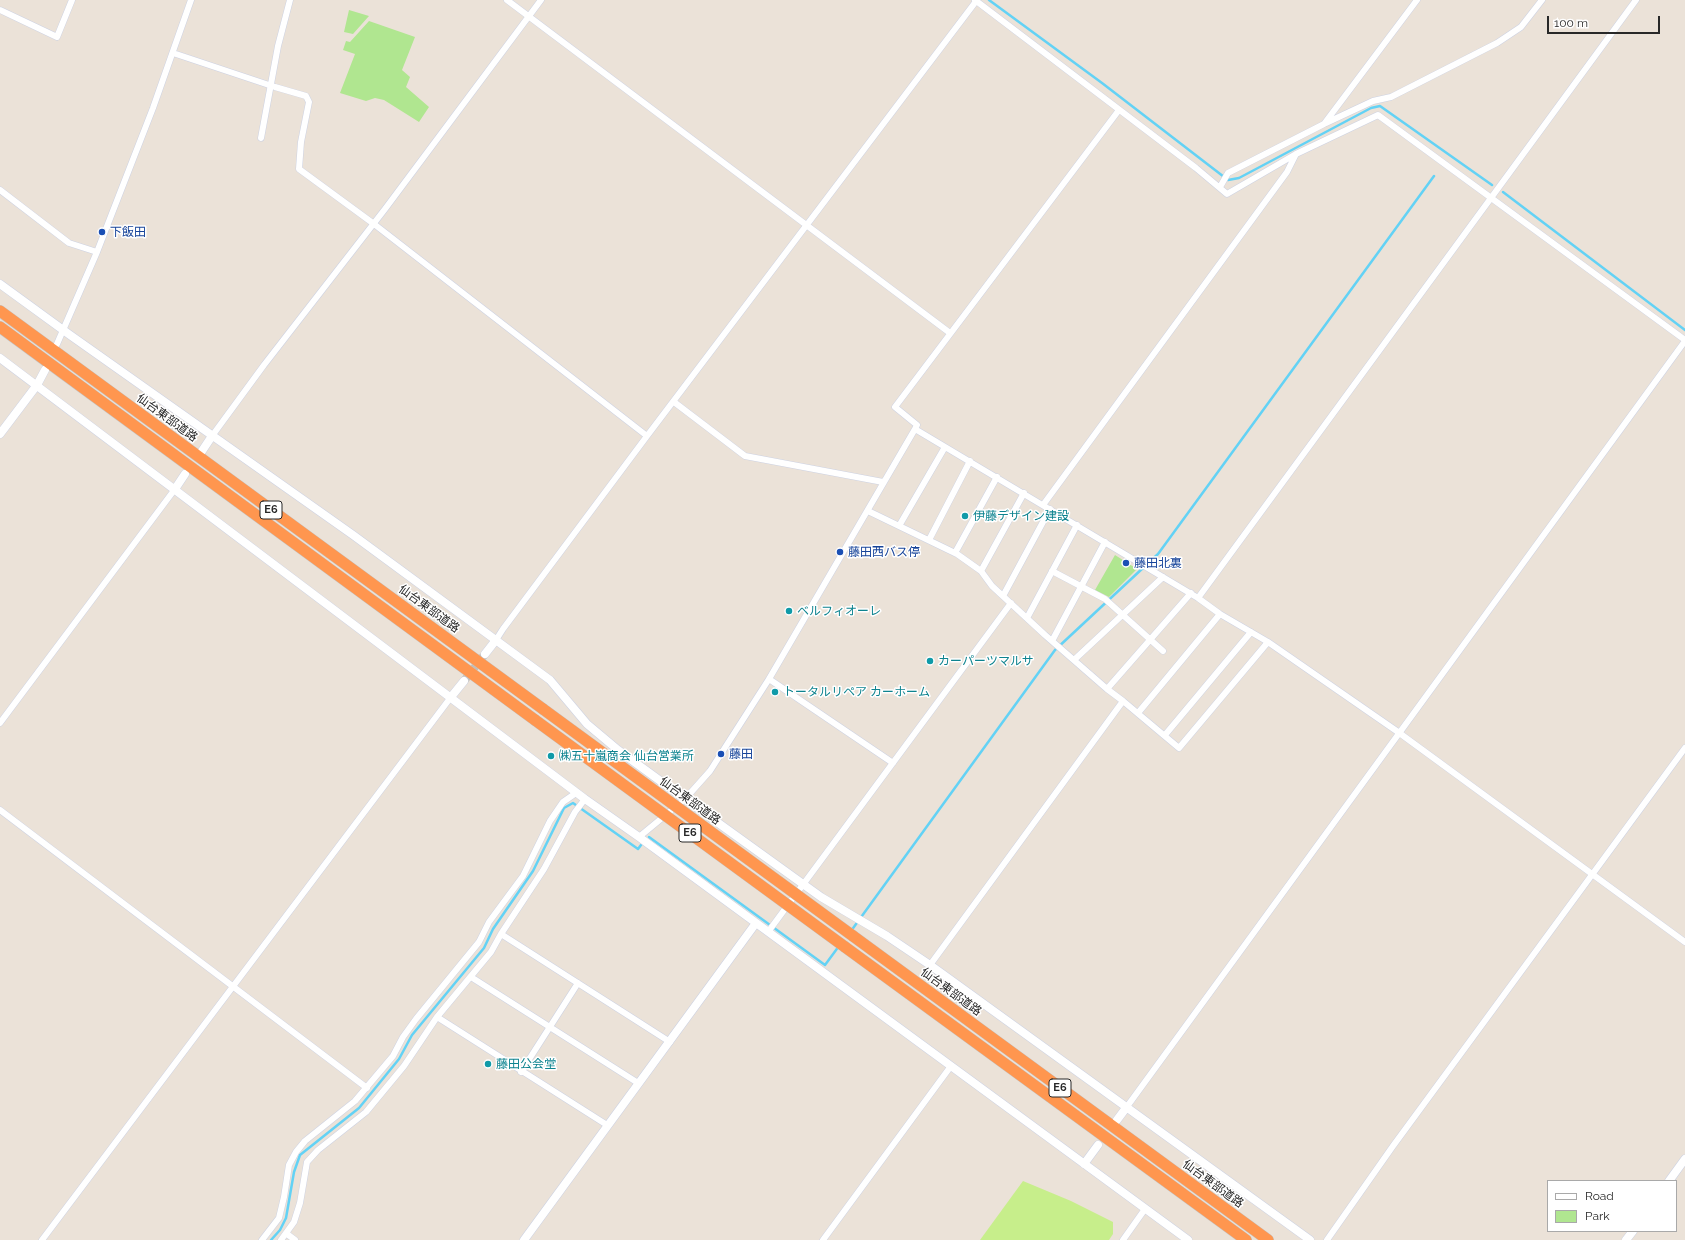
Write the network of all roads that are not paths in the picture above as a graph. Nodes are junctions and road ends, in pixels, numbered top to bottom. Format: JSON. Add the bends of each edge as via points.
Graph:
{"nodes":[{"id":1,"x":72,"y":0,"type":"edge"},
{"id":2,"x":191,"y":0,"type":"edge"},
{"id":3,"x":290,"y":0,"type":"edge"},
{"id":4,"x":507,"y":0,"type":"edge"},
{"id":5,"x":540,"y":0,"type":"edge"},
{"id":6,"x":976,"y":0,"type":"edge"},
{"id":7,"x":1417,"y":0,"type":"edge"},
{"id":8,"x":1542,"y":0,"type":"edge"},
{"id":9,"x":1636,"y":0,"type":"edge"},
{"id":10,"x":0,"y":10,"type":"edge"},
{"id":11,"x":528,"y":16,"type":"junction"},
{"id":12,"x":173,"y":53,"type":"junction"},
{"id":13,"x":270,"y":86,"type":"junction"},
{"id":14,"x":1119,"y":110,"type":"junction"},
{"id":15,"x":1324,"y":124,"type":"junction"},
{"id":16,"x":261,"y":138,"type":"dead end"},
{"id":17,"x":1296,"y":154,"type":"junction"},
{"id":18,"x":1221,"y":185,"type":"junction"},
{"id":19,"x":0,"y":190,"type":"edge"},
{"id":20,"x":1491,"y":197,"type":"junction"},
{"id":21,"x":374,"y":224,"type":"junction"},
{"id":22,"x":807,"y":226,"type":"junction"},
{"id":23,"x":97,"y":252,"type":"junction"},
{"id":24,"x":0,"y":284,"type":"edge"},
{"id":25,"x":0,"y":311,"type":"edge"},
{"id":26,"x":0,"y":327,"type":"edge"},
{"id":27,"x":63,"y":330,"type":"junction"},
{"id":28,"x":950,"y":333,"type":"junction"},
{"id":29,"x":1685,"y":340,"type":"edge"},
{"id":30,"x":57,"y":344,"type":"dead end"},
{"id":31,"x":0,"y":358,"type":"edge"},
{"id":32,"x":45,"y":370,"type":"dead end"},
{"id":33,"x":37,"y":385,"type":"junction"},
{"id":34,"x":674,"y":402,"type":"junction"},
{"id":35,"x":915,"y":429,"type":"junction"},
{"id":36,"x":0,"y":434,"type":"edge"},
{"id":37,"x":212,"y":436,"type":"junction"},
{"id":38,"x":647,"y":436,"type":"junction"},
{"id":39,"x":945,"y":447,"type":"junction"},
{"id":40,"x":202,"y":451,"type":"dead end"},
{"id":41,"x":970,"y":461,"type":"junction"},
{"id":42,"x":185,"y":474,"type":"dead end"},
{"id":43,"x":997,"y":477,"type":"junction"},
{"id":44,"x":883,"y":482,"type":"junction"},
{"id":45,"x":175,"y":489,"type":"junction"},
{"id":46,"x":1024,"y":493,"type":"junction"},
{"id":47,"x":1043,"y":505,"type":"junction"},
{"id":48,"x":1050,"y":509,"type":"junction"},
{"id":49,"x":868,"y":511,"type":"junction"},
{"id":50,"x":1077,"y":525,"type":"junction"},
{"id":51,"x":899,"y":526,"type":"junction"},
{"id":52,"x":929,"y":540,"type":"junction"},
{"id":53,"x":1105,"y":542,"type":"junction"},
{"id":54,"x":955,"y":553,"type":"junction"},
{"id":55,"x":981,"y":571,"type":"junction"},
{"id":56,"x":1052,"y":571,"type":"junction"},
{"id":57,"x":1163,"y":577,"type":"junction"},
{"id":58,"x":1080,"y":586,"type":"junction"},
{"id":59,"x":1191,"y":593,"type":"junction"},
{"id":60,"x":1003,"y":596,"type":"junction"},
{"id":61,"x":1198,"y":598,"type":"junction"},
{"id":62,"x":1011,"y":603,"type":"junction"},
{"id":63,"x":1123,"y":614,"type":"junction"},
{"id":64,"x":1220,"y":614,"type":"junction"},
{"id":65,"x":1027,"y":618,"type":"junction"},
{"id":66,"x":1251,"y":632,"type":"junction"},
{"id":67,"x":1151,"y":639,"type":"junction"},
{"id":68,"x":496,"y":640,"type":"junction"},
{"id":69,"x":1052,"y":641,"type":"junction"},
{"id":70,"x":1268,"y":642,"type":"junction"},
{"id":71,"x":1163,"y":652,"type":"dead end"},
{"id":72,"x":485,"y":654,"type":"tunnel mouth"},
{"id":73,"x":1074,"y":660,"type":"junction"},
{"id":74,"x":769,"y":679,"type":"junction"},
{"id":75,"x":464,"y":681,"type":"tunnel mouth"},
{"id":76,"x":1106,"y":689,"type":"junction"},
{"id":77,"x":451,"y":697,"type":"junction"},
{"id":78,"x":1123,"y":701,"type":"junction"},
{"id":79,"x":1138,"y":714,"type":"junction"},
{"id":80,"x":0,"y":723,"type":"edge"},
{"id":81,"x":1398,"y":732,"type":"junction"},
{"id":82,"x":1165,"y":735,"type":"junction"},
{"id":83,"x":1685,"y":748,"type":"edge"},
{"id":84,"x":893,"y":763,"type":"junction"},
{"id":85,"x":576,"y":793,"type":"junction"},
{"id":86,"x":685,"y":799,"type":"junction"},
{"id":87,"x":584,"y":800,"type":"junction"},
{"id":88,"x":0,"y":810,"type":"edge"},
{"id":89,"x":639,"y":837,"type":"junction"},
{"id":90,"x":1593,"y":874,"type":"junction"},
{"id":91,"x":803,"y":885,"type":"junction"},
{"id":92,"x":756,"y":923,"type":"junction"},
{"id":93,"x":771,"y":928,"type":"junction"},
{"id":94,"x":501,"y":934,"type":"junction"},
{"id":95,"x":1685,"y":942,"type":"edge"},
{"id":96,"x":930,"y":965,"type":"junction"},
{"id":97,"x":471,"y":977,"type":"junction"},
{"id":98,"x":578,"y":983,"type":"junction"},
{"id":99,"x":233,"y":987,"type":"junction"},
{"id":100,"x":437,"y":1017,"type":"junction"},
{"id":101,"x":549,"y":1027,"type":"junction"},
{"id":102,"x":670,"y":1042,"type":"junction"},
{"id":103,"x":951,"y":1066,"type":"junction"},
{"id":104,"x":521,"y":1072,"type":"junction"},
{"id":105,"x":638,"y":1083,"type":"junction"},
{"id":106,"x":367,"y":1088,"type":"junction"},
{"id":107,"x":1126,"y":1108,"type":"junction"},
{"id":108,"x":1117,"y":1120,"type":"dead end"},
{"id":109,"x":608,"y":1125,"type":"junction"},
{"id":110,"x":1098,"y":1145,"type":"dead end"},
{"id":111,"x":1685,"y":1160,"type":"edge"},
{"id":112,"x":1084,"y":1164,"type":"junction"},
{"id":113,"x":1670,"y":1180,"type":"edge"},
{"id":114,"x":1145,"y":1209,"type":"junction"},
{"id":115,"x":1632,"y":1232,"type":"edge"},
{"id":116,"x":287,"y":1234,"type":"junction"},
{"id":117,"x":42,"y":1240,"type":"edge"},
{"id":118,"x":262,"y":1240,"type":"edge"},
{"id":119,"x":281,"y":1240,"type":"edge"},
{"id":120,"x":296,"y":1240,"type":"edge"},
{"id":121,"x":524,"y":1240,"type":"edge"},
{"id":122,"x":823,"y":1240,"type":"edge"},
{"id":123,"x":1122,"y":1240,"type":"edge"},
{"id":124,"x":1188,"y":1240,"type":"edge"},
{"id":125,"x":1246,"y":1240,"type":"edge"},
{"id":126,"x":1268,"y":1240,"type":"edge"},
{"id":127,"x":1310,"y":1240,"type":"edge"},
{"id":128,"x":1326,"y":1240,"type":"edge"},
{"id":129,"x":1626,"y":1240,"type":"edge"}],
"edges":[{"from":1,"to":10,"type":"street","via":[[57,37]]},
{"from":2,"to":12,"type":"street"},
{"from":3,"to":13,"type":"street"},
{"from":4,"to":11,"type":"street"},
{"from":5,"to":11,"type":"street"},
{"from":6,"to":14,"type":"street"},
{"from":6,"to":22,"type":"street"},
{"from":7,"to":15,"type":"street"},
{"from":8,"to":15,"type":"street","via":[[1521,27],[1497,43],[1391,97],[1374,100]]},
{"from":9,"to":20,"type":"street"},
{"from":11,"to":21,"type":"street"},
{"from":11,"to":22,"type":"street"},
{"from":12,"to":13,"type":"street"},
{"from":12,"to":23,"type":"street"},
{"from":13,"to":16,"type":"street"},
{"from":13,"to":21,"type":"street","via":[[306,96],[309,102],[299,169]]},
{"from":14,"to":18,"type":"street"},
{"from":14,"to":28,"type":"street"},
{"from":15,"to":18,"type":"street","via":[[1227,175]]},
{"from":17,"to":18,"type":"street","via":[[1227,194]]},
{"from":17,"to":20,"type":"street","via":[[1378,115]]},
{"from":17,"to":47,"type":"street","via":[[1287,172]]},
{"from":19,"to":23,"type":"street","via":[[69,243]]},
{"from":20,"to":29,"type":"street"},
{"from":20,"to":61,"type":"street"},
{"from":21,"to":37,"type":"street"},
{"from":21,"to":38,"type":"street"},
{"from":22,"to":28,"type":"street"},
{"from":22,"to":34,"type":"street"},
{"from":23,"to":27,"type":"street"},
{"from":24,"to":27,"type":"street"},
{"from":25,"to":126,"type":"highway","name":"仙台東部道路","number":"E6","bridge":true},
{"from":26,"to":125,"type":"highway","number":"E6","bridge":true},
{"from":27,"to":30,"type":"street"},
{"from":27,"to":37,"type":"street"},
{"from":28,"to":35,"type":"street","via":[[895,407],[916,425]]},
{"from":29,"to":81,"type":"street"},
{"from":31,"to":33,"type":"street"},
{"from":32,"to":33,"type":"street"},
{"from":33,"to":36,"type":"street"},
{"from":33,"to":45,"type":"street"},
{"from":34,"to":38,"type":"street"},
{"from":34,"to":44,"type":"street","via":[[745,456]]},
{"from":35,"to":39,"type":"street"},
{"from":35,"to":44,"type":"street"},
{"from":37,"to":40,"type":"street"},
{"from":37,"to":68,"type":"street"},
{"from":38,"to":68,"type":"street"},
{"from":39,"to":41,"type":"street"},
{"from":39,"to":51,"type":"street"},
{"from":41,"to":43,"type":"street"},
{"from":41,"to":52,"type":"street"},
{"from":42,"to":45,"type":"street"},
{"from":43,"to":46,"type":"street"},
{"from":43,"to":54,"type":"street"},
{"from":44,"to":49,"type":"street"},
{"from":45,"to":77,"type":"street"},
{"from":45,"to":80,"type":"street"},
{"from":46,"to":47,"type":"street"},
{"from":46,"to":55,"type":"street"},
{"from":47,"to":48,"type":"street"},
{"from":48,"to":50,"type":"street"},
{"from":48,"to":60,"type":"street"},
{"from":49,"to":51,"type":"street"},
{"from":49,"to":74,"type":"street"},
{"from":50,"to":53,"type":"street"},
{"from":50,"to":56,"type":"street"},
{"from":51,"to":52,"type":"street"},
{"from":52,"to":54,"type":"street"},
{"from":53,"to":57,"type":"street"},
{"from":53,"to":58,"type":"street"},
{"from":54,"to":55,"type":"street"},
{"from":55,"to":60,"type":"street"},
{"from":56,"to":58,"type":"street"},
{"from":56,"to":65,"type":"street"},
{"from":57,"to":59,"type":"street"},
{"from":57,"to":63,"type":"street"},
{"from":58,"to":63,"type":"street","via":[[1105,599]]},
{"from":58,"to":69,"type":"street"},
{"from":59,"to":61,"type":"street"},
{"from":59,"to":67,"type":"street"},
{"from":60,"to":62,"type":"street"},
{"from":61,"to":64,"type":"street"},
{"from":62,"to":65,"type":"street"},
{"from":62,"to":84,"type":"street"},
{"from":63,"to":67,"type":"street"},
{"from":63,"to":73,"type":"street"},
{"from":64,"to":66,"type":"street"},
{"from":64,"to":79,"type":"street"},
{"from":65,"to":69,"type":"street"},
{"from":66,"to":70,"type":"street"},
{"from":66,"to":82,"type":"street"},
{"from":67,"to":71,"type":"street"},
{"from":67,"to":76,"type":"street"},
{"from":68,"to":72,"type":"street"},
{"from":68,"to":86,"type":"street","via":[[550,680],[587,724]]},
{"from":69,"to":73,"type":"street"},
{"from":70,"to":81,"type":"street"},
{"from":70,"to":82,"type":"street","via":[[1179,748]]},
{"from":73,"to":76,"type":"street"},
{"from":74,"to":84,"type":"street"},
{"from":74,"to":86,"type":"street","via":[[710,771]]},
{"from":75,"to":77,"type":"street"},
{"from":76,"to":78,"type":"street"},
{"from":77,"to":85,"type":"street"},
{"from":77,"to":99,"type":"street"},
{"from":78,"to":79,"type":"street"},
{"from":78,"to":96,"type":"street"},
{"from":79,"to":82,"type":"street"},
{"from":81,"to":90,"type":"street"},
{"from":81,"to":107,"type":"street"},
{"from":83,"to":90,"type":"street"},
{"from":84,"to":91,"type":"street"},
{"from":85,"to":87,"type":"street"},
{"from":85,"to":106,"type":"street","via":[[563,802],[550,821],[523,876],[489,922],[479,942],[416,1020],[393,1056]]},
{"from":86,"to":89,"type":"street"},
{"from":86,"to":91,"type":"street"},
{"from":87,"to":89,"type":"street"},
{"from":87,"to":94,"type":"street","via":[[544,869]]},
{"from":88,"to":99,"type":"street"},
{"from":89,"to":92,"type":"street"},
{"from":90,"to":95,"type":"street"},
{"from":90,"to":128,"type":"street"},
{"from":91,"to":93,"type":"street"},
{"from":91,"to":96,"type":"street"},
{"from":92,"to":93,"type":"street"},
{"from":92,"to":102,"type":"street"},
{"from":93,"to":103,"type":"street"},
{"from":94,"to":97,"type":"street","via":[[491,952]]},
{"from":94,"to":98,"type":"street"},
{"from":96,"to":107,"type":"street"},
{"from":97,"to":100,"type":"street"},
{"from":97,"to":101,"type":"street"},
{"from":98,"to":101,"type":"street"},
{"from":98,"to":102,"type":"street"},
{"from":99,"to":106,"type":"street"},
{"from":99,"to":117,"type":"street"},
{"from":100,"to":104,"type":"street"},
{"from":100,"to":116,"type":"street","via":[[404,1066],[366,1112],[318,1150],[307,1162],[300,1203]]},
{"from":101,"to":104,"type":"street"},
{"from":101,"to":105,"type":"street"},
{"from":102,"to":105,"type":"street"},
{"from":103,"to":112,"type":"street"},
{"from":103,"to":122,"type":"street"},
{"from":104,"to":109,"type":"street"},
{"from":105,"to":109,"type":"street"},
{"from":106,"to":118,"type":"street","via":[[355,1101],[305,1141],[296,1152],[289,1165],[278,1218]]},
{"from":107,"to":108,"type":"street"},
{"from":107,"to":127,"type":"street"},
{"from":109,"to":121,"type":"street"},
{"from":110,"to":112,"type":"street"},
{"from":111,"to":113,"type":"street"},
{"from":112,"to":114,"type":"street"},
{"from":114,"to":123,"type":"street"},
{"from":114,"to":124,"type":"street"},
{"from":115,"to":129,"type":"street"},
{"from":116,"to":119,"type":"street"},
{"from":116,"to":120,"type":"street"}]}
